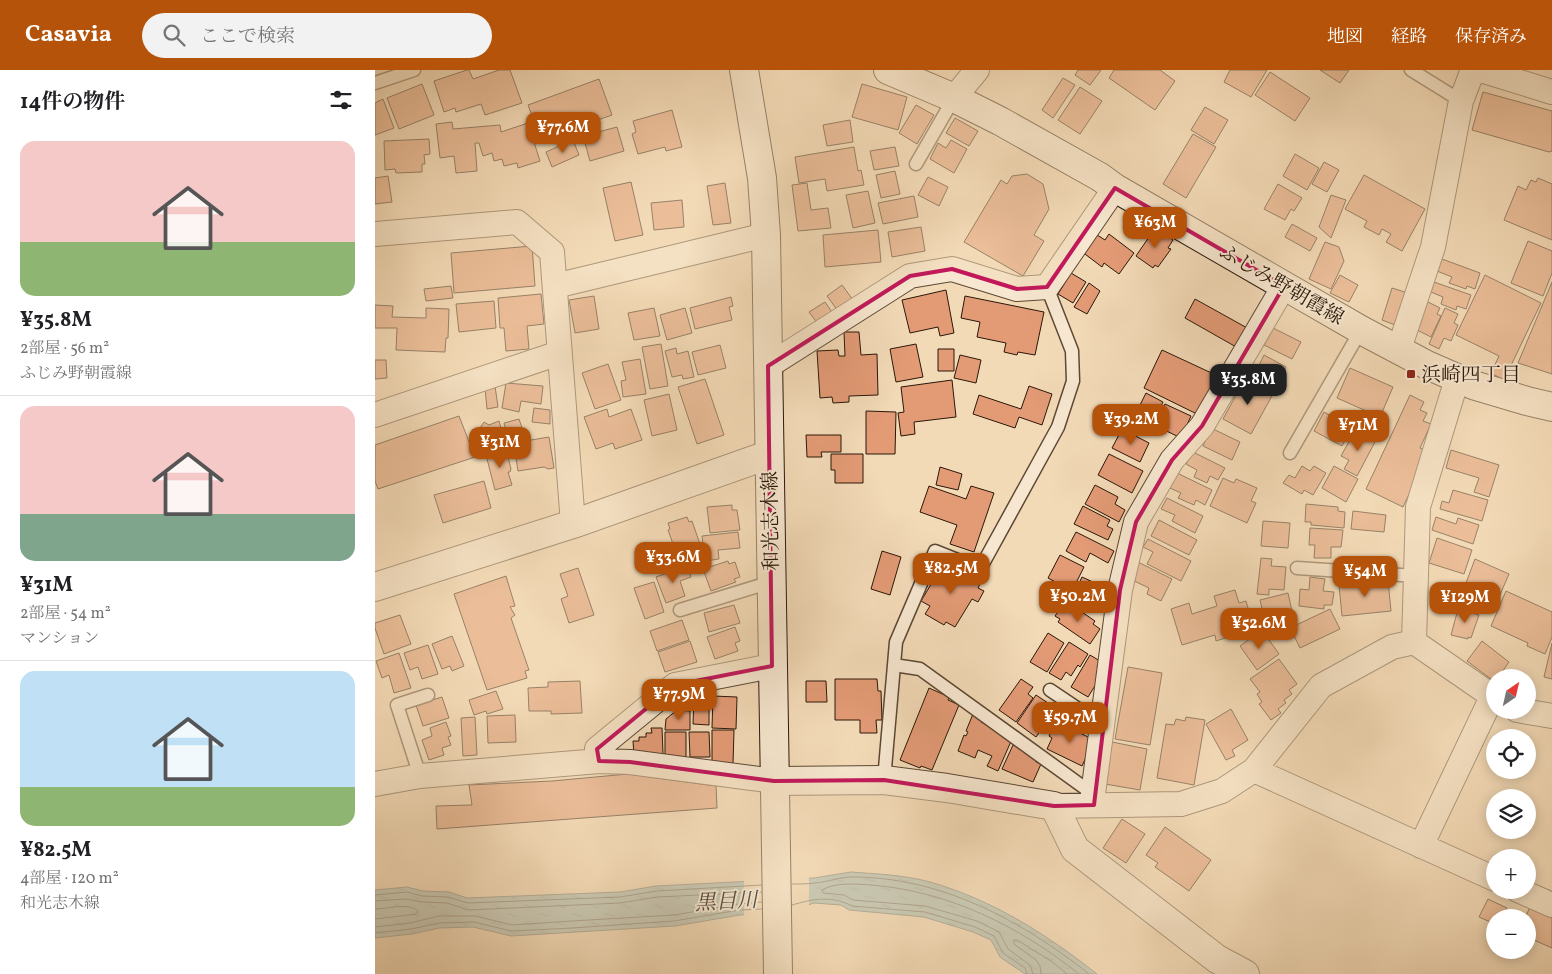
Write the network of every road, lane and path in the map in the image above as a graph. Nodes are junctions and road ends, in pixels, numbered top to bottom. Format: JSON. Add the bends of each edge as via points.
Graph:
{"nodes":[{"id":1,"x":414,"y":70,"type":"edge"},
{"id":2,"x":744,"y":70,"type":"edge"},
{"id":3,"x":888,"y":70,"type":"edge"},
{"id":4,"x":977,"y":70,"type":"edge"},
{"id":5,"x":1411,"y":70,"type":"edge"},
{"id":6,"x":1527,"y":77,"type":"edge"},
{"id":7,"x":375,"y":84,"type":"edge"},
{"id":8,"x":1552,"y":92,"type":"edge"},
{"id":9,"x":954,"y":98,"type":"junction"},
{"id":10,"x":1461,"y":101,"type":"junction"},
{"id":11,"x":916,"y":164,"type":"dead end"},
{"id":12,"x":1115,"y":188,"type":"junction"},
{"id":13,"x":375,"y":234,"type":"edge"},
{"id":14,"x":766,"y":234,"type":"junction"},
{"id":15,"x":555,"y":286,"type":"junction"},
{"id":16,"x":1284,"y":286,"type":"junction"},
{"id":17,"x":1047,"y":287,"type":"junction"},
{"id":18,"x":1361,"y":330,"type":"junction"},
{"id":19,"x":1399,"y":349,"type":"junction"},
{"id":20,"x":559,"y":353,"type":"junction"},
{"id":21,"x":768,"y":366,"type":"junction"},
{"id":22,"x":1457,"y":379,"type":"junction"},
{"id":23,"x":1552,"y":407,"type":"edge"},
{"id":24,"x":375,"y":415,"type":"edge"},
{"id":25,"x":1290,"y":453,"type":"dead end"},
{"id":26,"x":768,"y":455,"type":"junction"},
{"id":27,"x":573,"y":524,"type":"junction"},
{"id":28,"x":1297,"y":568,"type":"dead end"},
{"id":29,"x":1416,"y":576,"type":"junction"},
{"id":30,"x":771,"y":582,"type":"junction"},
{"id":31,"x":375,"y":587,"type":"edge"},
{"id":32,"x":680,"y":610,"type":"dead end"},
{"id":33,"x":1414,"y":642,"type":"junction"},
{"id":34,"x":894,"y":664,"type":"junction"},
{"id":35,"x":772,"y":666,"type":"junction"},
{"id":36,"x":1050,"y":690,"type":"dead end"},
{"id":37,"x":1486,"y":693,"type":"edge"},
{"id":38,"x":427,"y":695,"type":"dead end"},
{"id":39,"x":1486,"y":712,"type":"edge"},
{"id":40,"x":1536,"y":713,"type":"edge"},
{"id":41,"x":1552,"y":716,"type":"edge"},
{"id":42,"x":1102,"y":725,"type":"junction"},
{"id":43,"x":599,"y":761,"type":"junction"},
{"id":44,"x":1254,"y":770,"type":"junction"},
{"id":45,"x":420,"y":776,"type":"junction"},
{"id":46,"x":883,"y":780,"type":"junction"},
{"id":47,"x":774,"y":781,"type":"junction"},
{"id":48,"x":375,"y":784,"type":"edge"},
{"id":49,"x":1093,"y":800,"type":"junction"},
{"id":50,"x":1054,"y":806,"type":"junction"},
{"id":51,"x":1421,"y":846,"type":"junction"},
{"id":52,"x":1486,"y":876,"type":"edge"},
{"id":53,"x":1536,"y":898,"type":"edge"},
{"id":54,"x":1552,"y":905,"type":"edge"},
{"id":55,"x":778,"y":969,"type":"edge"},
{"id":56,"x":1245,"y":974,"type":"edge"}],
"edges":[{"from":1,"to":7,"type":"lane"},
{"from":2,"to":14,"type":"main road","name":"和光志木線","via":[[762,178]]},
{"from":3,"to":9,"type":"main road","name":"ふじみ野朝霞線"},
{"from":4,"to":9,"type":"street"},
{"from":5,"to":10,"type":"lane"},
{"from":6,"to":8,"type":"street"},
{"from":6,"to":10,"type":"street","via":[[1481,70],[1471,74]]},
{"from":9,"to":11,"type":"lane"},
{"from":9,"to":12,"type":"main road","name":"ふじみ野朝霞線"},
{"from":10,"to":19,"type":"street","via":[[1433,247]]},
{"from":12,"to":16,"type":"main road","name":"ふじみ野朝霞線"},
{"from":12,"to":17,"type":"street"},
{"from":13,"to":15,"type":"street","via":[[517,222],[552,252]]},
{"from":14,"to":15,"type":"street"},
{"from":14,"to":21,"type":"main road","name":"和光志木線"},
{"from":15,"to":20,"type":"street"},
{"from":16,"to":18,"type":"main road","name":"ふじみ野朝霞線"},
{"from":16,"to":42,"type":"street","via":[[1202,426],[1172,460],[1136,522],[1120,590]]},
{"from":17,"to":21,"type":"street","via":[[1017,289],[952,269],[910,276]]},
{"from":17,"to":34,"type":"lane","via":[[1072,351],[1073,381],[1057,427],[980,569],[935,551],[896,642]]},
{"from":18,"to":19,"type":"main road","name":"ふじみ野朝霞線"},
{"from":18,"to":25,"type":"lane"},
{"from":19,"to":22,"type":"main road","name":"ふじみ野朝霞線"},
{"from":20,"to":24,"type":"street"},
{"from":20,"to":27,"type":"street"},
{"from":21,"to":26,"type":"main road","name":"和光志木線"},
{"from":22,"to":23,"type":"main road","name":"ふじみ野朝霞線"},
{"from":22,"to":29,"type":"street","via":[[1418,507]]},
{"from":26,"to":27,"type":"main road"},
{"from":26,"to":30,"type":"main road","name":"和光志木線"},
{"from":27,"to":31,"type":"main road"},
{"from":28,"to":29,"type":"lane"},
{"from":29,"to":33,"type":"street"},
{"from":30,"to":32,"type":"lane"},
{"from":30,"to":35,"type":"main road","name":"和光志木線"},
{"from":33,"to":37,"type":"street"},
{"from":33,"to":44,"type":"street","via":[[1392,647],[1321,686]]},
{"from":34,"to":46,"type":"lane"},
{"from":34,"to":49,"type":"lane","via":[[920,669]]},
{"from":35,"to":43,"type":"street","via":[[675,685],[597,749]]},
{"from":35,"to":47,"type":"main road","name":"和光志木線"},
{"from":36,"to":42,"type":"lane"},
{"from":38,"to":45,"type":"lane","via":[[397,705]]},
{"from":39,"to":51,"type":"street"},
{"from":40,"to":41,"type":"street"},
{"from":42,"to":49,"type":"street"},
{"from":43,"to":45,"type":"street"},
{"from":43,"to":47,"type":"street","via":[[630,762]]},
{"from":44,"to":49,"type":"street","via":[[1222,791],[1181,804]]},
{"from":44,"to":51,"type":"street"},
{"from":45,"to":48,"type":"street"},
{"from":46,"to":47,"type":"main road"},
{"from":46,"to":50,"type":"main road"},
{"from":47,"to":55,"type":"main road","name":"和光志木線"},
{"from":49,"to":50,"type":"street"},
{"from":50,"to":56,"type":"main road","via":[[1075,849],[1217,959]]},
{"from":51,"to":52,"type":"street"},
{"from":53,"to":54,"type":"street"}]}
